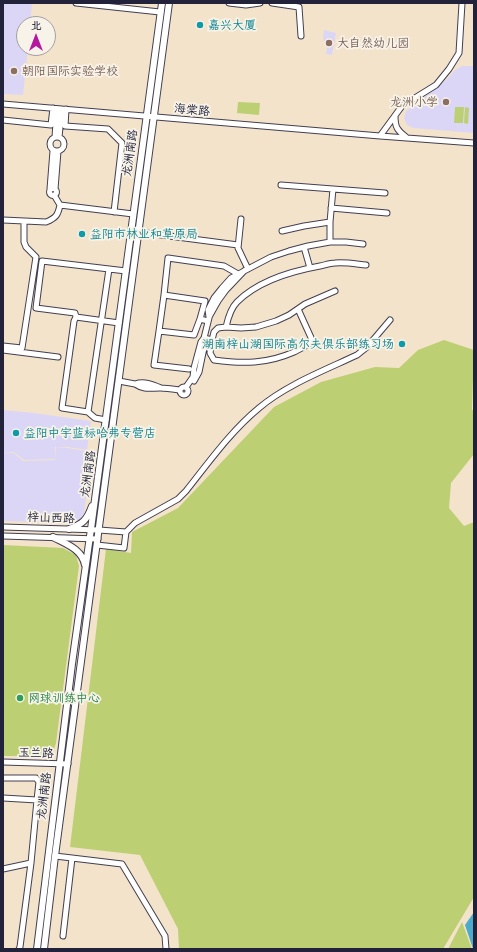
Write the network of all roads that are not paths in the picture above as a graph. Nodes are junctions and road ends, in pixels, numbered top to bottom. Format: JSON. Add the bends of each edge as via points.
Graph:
{"nodes":[{"id":1,"x":76,"y":3,"type":"edge"},
{"id":2,"x":162,"y":3,"type":"edge"},
{"id":3,"x":169,"y":3,"type":"edge"},
{"id":4,"x":229,"y":3,"type":"edge"},
{"id":5,"x":260,"y":3,"type":"edge"},
{"id":6,"x":272,"y":3,"type":"edge"},
{"id":7,"x":462,"y":3,"type":"edge"},
{"id":8,"x":160,"y":12,"type":"junction"},
{"id":9,"x":301,"y":36,"type":"dead end"},
{"id":10,"x":3,"y":104,"type":"edge"},
{"id":11,"x":59,"y":109,"type":"junction"},
{"id":12,"x":146,"y":116,"type":"junction"},
{"id":13,"x":154,"y":116,"type":"junction"},
{"id":14,"x":395,"y":116,"type":"junction"},
{"id":15,"x":3,"y":120,"type":"edge"},
{"id":16,"x":58,"y":125,"type":"junction"},
{"id":17,"x":380,"y":136,"type":"junction"},
{"id":18,"x":57,"y":137,"type":"junction"},
{"id":19,"x":407,"y":138,"type":"junction"},
{"id":20,"x":474,"y":143,"type":"edge"},
{"id":21,"x":56,"y":151,"type":"junction"},
{"id":22,"x":281,"y":184,"type":"dead end"},
{"id":23,"x":333,"y":189,"type":"junction"},
{"id":24,"x":384,"y":193,"type":"dead end"},
{"id":25,"x":60,"y":205,"type":"junction"},
{"id":26,"x":331,"y":208,"type":"junction"},
{"id":27,"x":114,"y":212,"type":"junction"},
{"id":28,"x":387,"y":213,"type":"dead end"},
{"id":29,"x":133,"y":214,"type":"junction"},
{"id":30,"x":241,"y":219,"type":"dead end"},
{"id":31,"x":3,"y":220,"type":"edge"},
{"id":32,"x":24,"y":221,"type":"junction"},
{"id":33,"x":330,"y":222,"type":"junction"},
{"id":34,"x":282,"y":231,"type":"dead end"},
{"id":35,"x":139,"y":232,"type":"junction"},
{"id":36,"x":330,"y":242,"type":"junction"},
{"id":37,"x":238,"y":244,"type":"junction"},
{"id":38,"x":363,"y":244,"type":"dead end"},
{"id":39,"x":304,"y":247,"type":"junction"},
{"id":40,"x":366,"y":265,"type":"dead end"},
{"id":41,"x":310,"y":268,"type":"junction"},
{"id":42,"x":109,"y":269,"type":"junction"},
{"id":43,"x":246,"y":270,"type":"junction"},
{"id":44,"x":126,"y":271,"type":"junction"},
{"id":45,"x":238,"y":274,"type":"junction"},
{"id":46,"x":334,"y":291,"type":"dead end"},
{"id":47,"x":164,"y":295,"type":"junction"},
{"id":48,"x":298,"y":309,"type":"junction"},
{"id":49,"x":76,"y":317,"type":"junction"},
{"id":50,"x":200,"y":319,"type":"junction"},
{"id":51,"x":209,"y":319,"type":"junction"},
{"id":52,"x":101,"y":320,"type":"junction"},
{"id":53,"x":390,"y":320,"type":"dead end"},
{"id":54,"x":119,"y":323,"type":"junction"},
{"id":55,"x":226,"y":327,"type":"junction"},
{"id":56,"x":159,"y":331,"type":"junction"},
{"id":57,"x":204,"y":338,"type":"junction"},
{"id":58,"x":212,"y":340,"type":"junction"},
{"id":59,"x":3,"y":346,"type":"edge"},
{"id":60,"x":3,"y":350,"type":"edge"},
{"id":61,"x":58,"y":357,"type":"dead end"},
{"id":62,"x":189,"y":369,"type":"dead end"},
{"id":63,"x":119,"y":381,"type":"junction"},
{"id":64,"x":88,"y":412,"type":"junction"},
{"id":65,"x":106,"y":420,"type":"junction"},
{"id":66,"x":96,"y":495,"type":"junction"},
{"id":67,"x":3,"y":527,"type":"edge"},
{"id":68,"x":69,"y":529,"type":"junction"},
{"id":69,"x":91,"y":530,"type":"junction"},
{"id":70,"x":99,"y":530,"type":"junction"},
{"id":71,"x":126,"y":532,"type":"junction"},
{"id":72,"x":3,"y":536,"type":"edge"},
{"id":73,"x":53,"y":537,"type":"junction"},
{"id":74,"x":90,"y":539,"type":"junction"},
{"id":75,"x":97,"y":542,"type":"junction"},
{"id":76,"x":86,"y":569,"type":"junction"},
{"id":77,"x":3,"y":762,"type":"edge"},
{"id":78,"x":59,"y":763,"type":"junction"},
{"id":79,"x":68,"y":764,"type":"junction"},
{"id":80,"x":3,"y":778,"type":"edge"},
{"id":81,"x":3,"y":798,"type":"edge"},
{"id":82,"x":37,"y":800,"type":"junction"},
{"id":83,"x":55,"y":856,"type":"junction"},
{"id":84,"x":72,"y":858,"type":"junction"},
{"id":85,"x":31,"y":863,"type":"junction"},
{"id":86,"x":3,"y":869,"type":"edge"},
{"id":87,"x":63,"y":936,"type":"dead end"},
{"id":88,"x":37,"y":946,"type":"edge"},
{"id":89,"x":18,"y":949,"type":"edge"},
{"id":90,"x":33,"y":949,"type":"edge"},
{"id":91,"x":44,"y":949,"type":"edge"},
{"id":92,"x":166,"y":949,"type":"edge"}],
"edges":[{"from":1,"to":8,"type":"street"},
{"from":2,"to":8,"type":"main road","name":"龙洲南路"},
{"from":3,"to":13,"type":"main road","name":"龙洲南路"},
{"from":4,"to":5,"type":"street"},
{"from":6,"to":9,"type":"street","via":[[299,7]]},
{"from":7,"to":14,"type":"street","via":[[459,53],[436,85],[402,106]]},
{"from":8,"to":12,"type":"main road","name":"龙洲南路"},
{"from":10,"to":11,"type":"street","name":"海棠路"},
{"from":11,"to":12,"type":"street","name":"海棠路"},
{"from":11,"to":16,"type":"street"},
{"from":11,"to":16,"type":"street"},
{"from":12,"to":13,"type":"street","name":"海棠路"},
{"from":12,"to":29,"type":"main road","name":"龙洲南路"},
{"from":13,"to":17,"type":"street","name":"海棠路"},
{"from":13,"to":35,"type":"main road","name":"龙洲南路"},
{"from":14,"to":17,"type":"street"},
{"from":14,"to":19,"type":"street","via":[[395,124]]},
{"from":15,"to":16,"type":"street"},
{"from":16,"to":18,"type":"street"},
{"from":16,"to":27,"type":"street","via":[[108,129],[122,143]]},
{"from":17,"to":19,"type":"street","name":"海棠路"},
{"from":18,"to":21,"type":"street","via":[[52,138],[50,142],[50,147]]},
{"from":18,"to":21,"type":"street","via":[[63,140],[64,145]]},
{"from":19,"to":20,"type":"street","name":"海棠路"},
{"from":21,"to":25,"type":"street","via":[[52,189],[49,193],[54,195]]},
{"from":22,"to":23,"type":"street"},
{"from":23,"to":24,"type":"street"},
{"from":23,"to":26,"type":"street"},
{"from":25,"to":27,"type":"street"},
{"from":25,"to":32,"type":"street","via":[[57,215],[46,222]]},
{"from":26,"to":28,"type":"street"},
{"from":26,"to":33,"type":"street"},
{"from":27,"to":29,"type":"street"},
{"from":29,"to":44,"type":"main road","name":"龙洲南路"},
{"from":30,"to":37,"type":"street"},
{"from":31,"to":32,"type":"street"},
{"from":32,"to":59,"type":"street","via":[[24,242],[36,257],[22,348]]},
{"from":33,"to":34,"type":"street"},
{"from":33,"to":36,"type":"street"},
{"from":35,"to":37,"type":"street"},
{"from":35,"to":63,"type":"main road","name":"龙洲南路"},
{"from":36,"to":38,"type":"street"},
{"from":36,"to":39,"type":"street"},
{"from":37,"to":43,"type":"street"},
{"from":39,"to":41,"type":"street"},
{"from":39,"to":43,"type":"street","via":[[271,257]]},
{"from":40,"to":41,"type":"street","via":[[335,263]]},
{"from":41,"to":55,"type":"street","via":[[287,274],[247,293],[236,303]]},
{"from":42,"to":44,"type":"street"},
{"from":42,"to":49,"type":"street","via":[[42,261],[36,308],[75,312]]},
{"from":42,"to":52,"type":"street"},
{"from":43,"to":45,"type":"street"},
{"from":43,"to":51,"type":"street","via":[[226,290]]},
{"from":44,"to":54,"type":"main road","name":"龙洲南路"},
{"from":45,"to":47,"type":"street","via":[[224,266],[168,258]]},
{"from":45,"to":51,"type":"street","via":[[231,278],[214,298],[208,310]]},
{"from":46,"to":48,"type":"street"},
{"from":47,"to":50,"type":"street","via":[[205,301]]},
{"from":47,"to":56,"type":"street"},
{"from":48,"to":55,"type":"street","via":[[276,321],[256,327]]},
{"from":48,"to":58,"type":"street","via":[[313,342],[294,352],[254,363],[214,360],[210,353]]},
{"from":49,"to":52,"type":"street"},
{"from":49,"to":64,"type":"street","via":[[62,408]]},
{"from":50,"to":51,"type":"street"},
{"from":50,"to":56,"type":"street","via":[[194,335]]},
{"from":51,"to":57,"type":"street"},
{"from":52,"to":54,"type":"street"},
{"from":52,"to":64,"type":"street"},
{"from":53,"to":71,"type":"street","via":[[357,355],[279,394],[260,407],[245,420],[178,499],[135,522]]},
{"from":54,"to":65,"type":"main road","name":"龙洲南路"},
{"from":55,"to":58,"type":"street","via":[[218,328]]},
{"from":56,"to":62,"type":"street","via":[[154,364]]},
{"from":57,"to":58,"type":"street"},
{"from":57,"to":63,"type":"street","via":[[199,372],[187,389],[187,394],[149,383]]},
{"from":60,"to":61,"type":"street"},
{"from":63,"to":70,"type":"main road","name":"龙洲南路"},
{"from":64,"to":65,"type":"street","via":[[95,418]]},
{"from":65,"to":66,"type":"main road","name":"龙洲南路"},
{"from":66,"to":68,"type":"main road","via":[[85,521]]},
{"from":66,"to":69,"type":"main road","name":"龙洲南路"},
{"from":67,"to":68,"type":"street","name":"梓山西路"},
{"from":68,"to":69,"type":"street","name":"梓山西路"},
{"from":69,"to":70,"type":"street","name":"梓山西路"},
{"from":69,"to":74,"type":"main road","name":"龙洲南路"},
{"from":70,"to":71,"type":"street","name":"梓山西路"},
{"from":70,"to":75,"type":"main road","name":"龙洲南路"},
{"from":71,"to":75,"type":"street","name":"梓山西路","via":[[124,548]]},
{"from":72,"to":73,"type":"street","name":"梓山西路"},
{"from":73,"to":74,"type":"street","name":"梓山西路"},
{"from":73,"to":76,"type":"main road","via":[[79,552]]},
{"from":74,"to":75,"type":"street","name":"梓山西路"},
{"from":74,"to":76,"type":"main road","name":"龙洲南路"},
{"from":75,"to":79,"type":"main road","name":"龙洲南路"},
{"from":76,"to":78,"type":"main road","name":"龙洲南路"},
{"from":77,"to":78,"type":"street","name":"玉兰路"},
{"from":78,"to":79,"type":"street","name":"玉兰路"},
{"from":78,"to":88,"type":"main road","name":"龙洲南路"},
{"from":79,"to":83,"type":"main road","name":"龙洲南路"},
{"from":80,"to":82,"type":"street","via":[[36,778],[39,782]]},
{"from":81,"to":82,"type":"street"},
{"from":82,"to":85,"type":"street"},
{"from":83,"to":84,"type":"street"},
{"from":83,"to":91,"type":"main road","name":"龙洲南路"},
{"from":84,"to":87,"type":"street"},
{"from":84,"to":92,"type":"street","via":[[122,864],[165,936]]},
{"from":85,"to":86,"type":"street"},
{"from":85,"to":89,"type":"street"},
{"from":88,"to":90,"type":"main road"}]}
